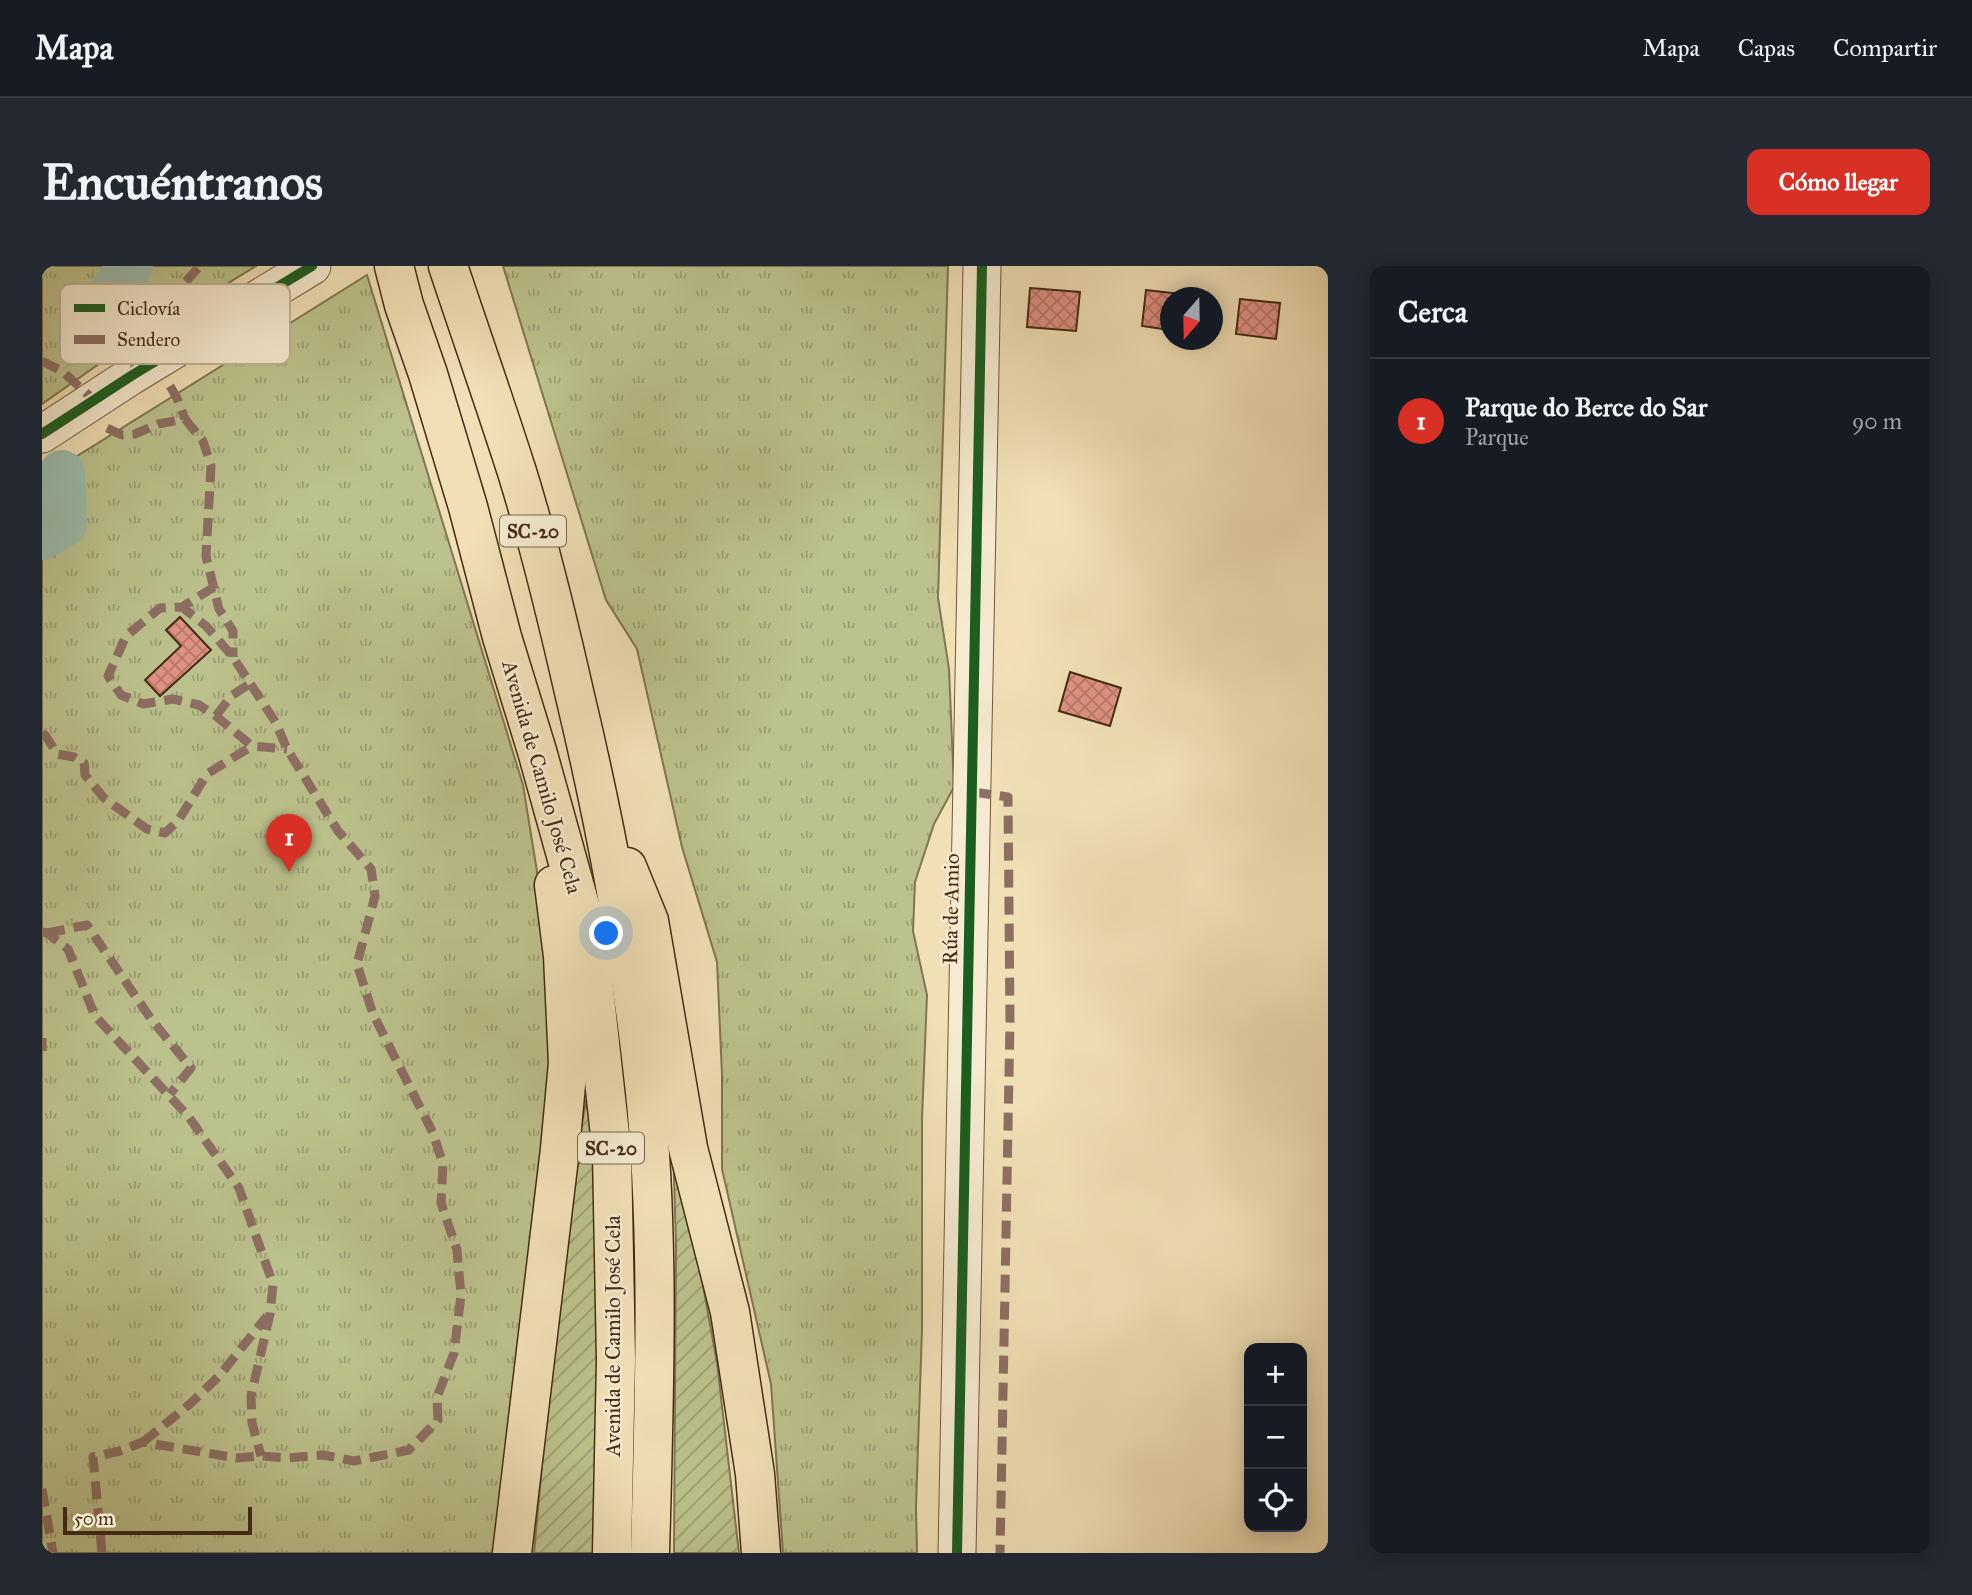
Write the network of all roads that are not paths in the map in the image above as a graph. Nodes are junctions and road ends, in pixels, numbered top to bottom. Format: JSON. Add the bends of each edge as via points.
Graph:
{"nodes":[{"id":1,"x":312,"y":266,"type":"edge"},
{"id":2,"x":394,"y":266,"type":"edge"},
{"id":3,"x":448,"y":266,"type":"edge"},
{"id":4,"x":982,"y":266,"type":"edge"},
{"id":5,"x":282,"y":284,"type":"edge"},
{"id":6,"x":151,"y":364,"type":"edge"},
{"id":7,"x":42,"y":434,"type":"edge"},
{"id":8,"x":537,"y":751,"type":"junction"},
{"id":9,"x":600,"y":802,"type":"junction"},
{"id":10,"x":512,"y":1553,"type":"edge"},
{"id":11,"x":612,"y":1553,"type":"edge"},
{"id":12,"x":650,"y":1553,"type":"edge"},
{"id":13,"x":761,"y":1553,"type":"edge"},
{"id":14,"x":957,"y":1553,"type":"edge"}],
"edges":[{"from":1,"to":5,"type":"street"},
{"from":2,"to":8,"type":"highway","name":"Avenida de Camilo José Cela","number":"SC-20"},
{"from":3,"to":9,"type":"highway","name":"Avenida de Camilo José Cela","number":"SC-20","via":[[525,500]]},
{"from":4,"to":14,"type":"street","name":"Rúa de Amio"},
{"from":6,"to":7,"type":"street"},
{"from":8,"to":10,"type":"highway","via":[[563,956],[568,1063]]},
{"from":8,"to":11,"type":"highway","name":"Avenida de Camilo José Cela","number":"SC-20","via":[[588,934],[612,1153],[616,1360]]},
{"from":9,"to":12,"type":"highway","name":"Avenida de Camilo José Cela","number":"SC-20","via":[[632,986],[649,1144],[653,1281]]},
{"from":9,"to":13,"type":"highway","via":[[649,921],[688,1148],[730,1312],[755,1474]]}]}
